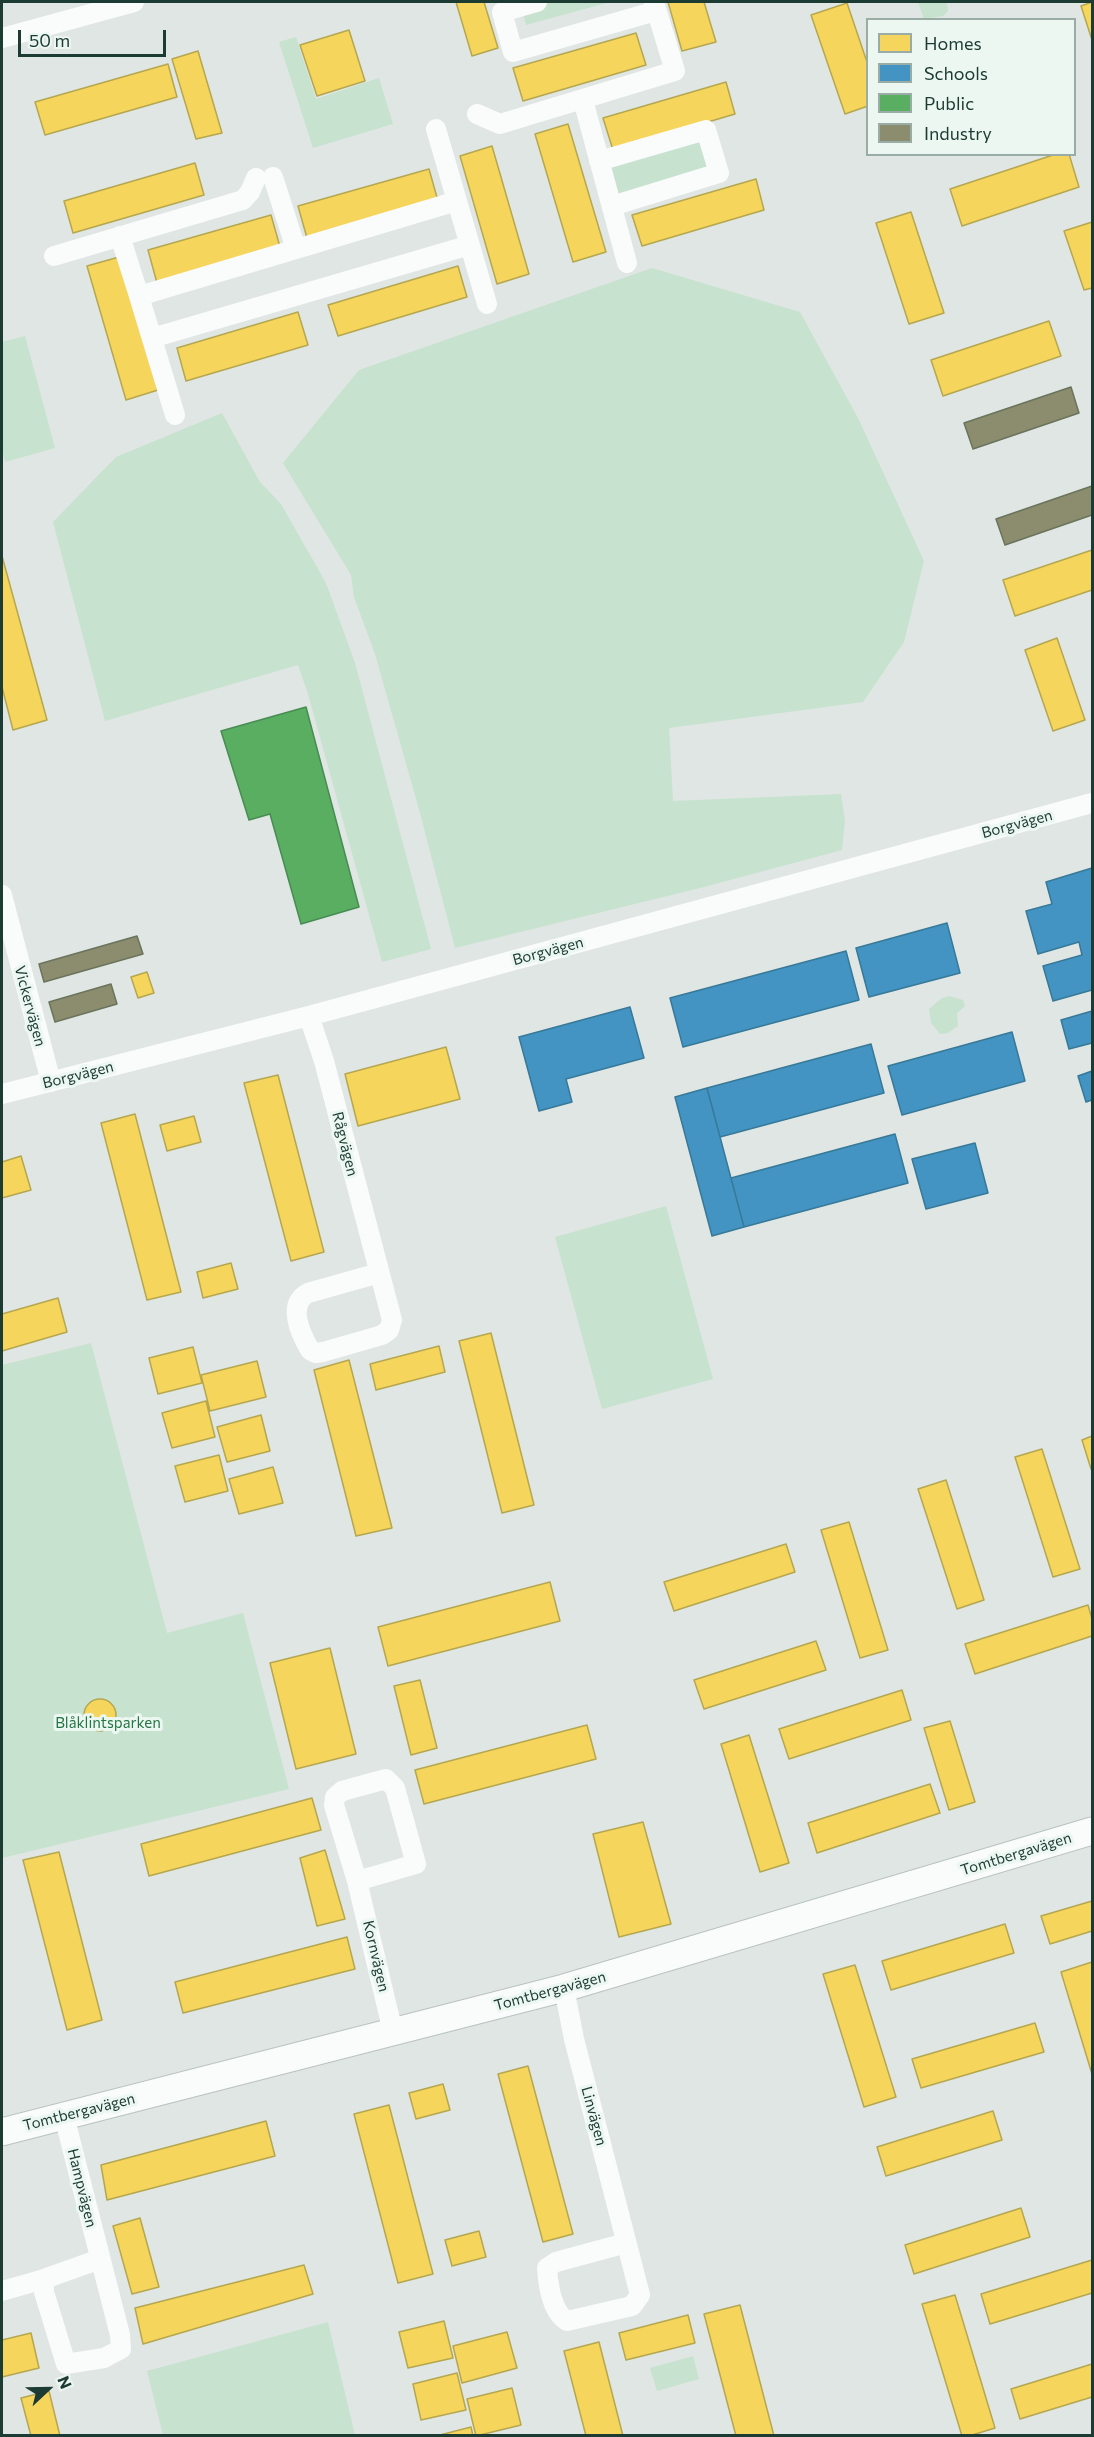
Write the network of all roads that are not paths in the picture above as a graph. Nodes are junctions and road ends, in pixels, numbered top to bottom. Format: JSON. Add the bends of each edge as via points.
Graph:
{"nodes":[{"id":1,"x":134,"y":2,"type":"edge"},
{"id":2,"x":537,"y":2,"type":"edge"},
{"id":3,"x":655,"y":6,"type":"edge"},
{"id":4,"x":2,"y":38,"type":"edge"},
{"id":5,"x":583,"y":100,"type":"junction"},
{"id":6,"x":477,"y":114,"type":"dead end"},
{"id":7,"x":436,"y":129,"type":"dead end"},
{"id":8,"x":599,"y":161,"type":"junction"},
{"id":9,"x":457,"y":201,"type":"junction"},
{"id":10,"x":612,"y":206,"type":"junction"},
{"id":11,"x":120,"y":236,"type":"junction"},
{"id":12,"x":470,"y":245,"type":"junction"},
{"id":13,"x":296,"y":249,"type":"junction"},
{"id":14,"x":54,"y":256,"type":"dead end"},
{"id":15,"x":627,"y":263,"type":"dead end"},
{"id":16,"x":139,"y":296,"type":"junction"},
{"id":17,"x":487,"y":304,"type":"dead end"},
{"id":18,"x":152,"y":338,"type":"junction"},
{"id":19,"x":175,"y":415,"type":"dead end"},
{"id":20,"x":1092,"y":804,"type":"edge"},
{"id":21,"x":2,"y":896,"type":"edge"},
{"id":22,"x":309,"y":1016,"type":"junction"},
{"id":23,"x":51,"y":1082,"type":"junction"},
{"id":24,"x":2,"y":1094,"type":"edge"},
{"id":25,"x":379,"y":1273,"type":"junction"},
{"id":26,"x":1092,"y":1831,"type":"edge"},
{"id":27,"x":357,"y":1881,"type":"junction"},
{"id":28,"x":564,"y":1988,"type":"junction"},
{"id":29,"x":393,"y":2032,"type":"junction"},
{"id":30,"x":64,"y":2116,"type":"junction"},
{"id":31,"x":2,"y":2132,"type":"edge"},
{"id":32,"x":626,"y":2243,"type":"junction"},
{"id":33,"x":100,"y":2259,"type":"junction"},
{"id":34,"x":44,"y":2279,"type":"junction"},
{"id":35,"x":2,"y":2291,"type":"edge"}],
"edges":[{"from":1,"to":4,"type":"street"},
{"from":2,"to":3,"type":"street","via":[[502,12],[513,52]]},
{"from":3,"to":5,"type":"street","via":[[675,71]]},
{"from":5,"to":6,"type":"street","via":[[500,124]]},
{"from":5,"to":8,"type":"street"},
{"from":7,"to":9,"type":"street"},
{"from":8,"to":10,"type":"street"},
{"from":8,"to":10,"type":"street","via":[[706,130],[719,173]]},
{"from":9,"to":12,"type":"street"},
{"from":9,"to":13,"type":"street"},
{"from":10,"to":15,"type":"street"},
{"from":11,"to":13,"type":"street","via":[[243,200],[264,178]]},
{"from":11,"to":14,"type":"street"},
{"from":11,"to":16,"type":"street"},
{"from":12,"to":17,"type":"street"},
{"from":12,"to":18,"type":"street"},
{"from":13,"to":16,"type":"street"},
{"from":16,"to":18,"type":"street"},
{"from":18,"to":19,"type":"street"},
{"from":20,"to":22,"type":"street","name":"Borgvägen"},
{"from":21,"to":23,"type":"street","name":"Vickervägen"},
{"from":22,"to":23,"type":"street","name":"Borgvägen"},
{"from":22,"to":25,"type":"street","name":"Rågvägen"},
{"from":23,"to":24,"type":"street","name":"Borgvägen"},
{"from":25,"to":25,"type":"street","name":"Rågvägen","via":[[300,1297],[297,1314],[310,1350],[323,1352],[389,1330],[392,1320]]},
{"from":26,"to":28,"type":"street","name":"Tomtbergavägen"},
{"from":27,"to":27,"type":"street","name":"Kornvägen","via":[[416,1864],[395,1788],[386,1779],[342,1791],[335,1797]]},
{"from":27,"to":29,"type":"street","name":"Kornvägen"},
{"from":28,"to":29,"type":"street","name":"Tomtbergavägen"},
{"from":28,"to":32,"type":"street","name":"Linvägen","via":[[573,2039]]},
{"from":29,"to":30,"type":"street","name":"Tomtbergavägen"},
{"from":30,"to":31,"type":"street","name":"Tomtbergavägen"},
{"from":30,"to":33,"type":"street","name":"Hampvägen"},
{"from":32,"to":32,"type":"street","name":"Linvägen","via":[[640,2295],[637,2301],[632,2306],[567,2322],[560,2317],[547,2268],[556,2262]]},
{"from":33,"to":34,"type":"street"},
{"from":33,"to":34,"type":"street","name":"Hampvägen","via":[[122,2349],[104,2358],[66,2364],[44,2292]]},
{"from":34,"to":35,"type":"street"}]}
